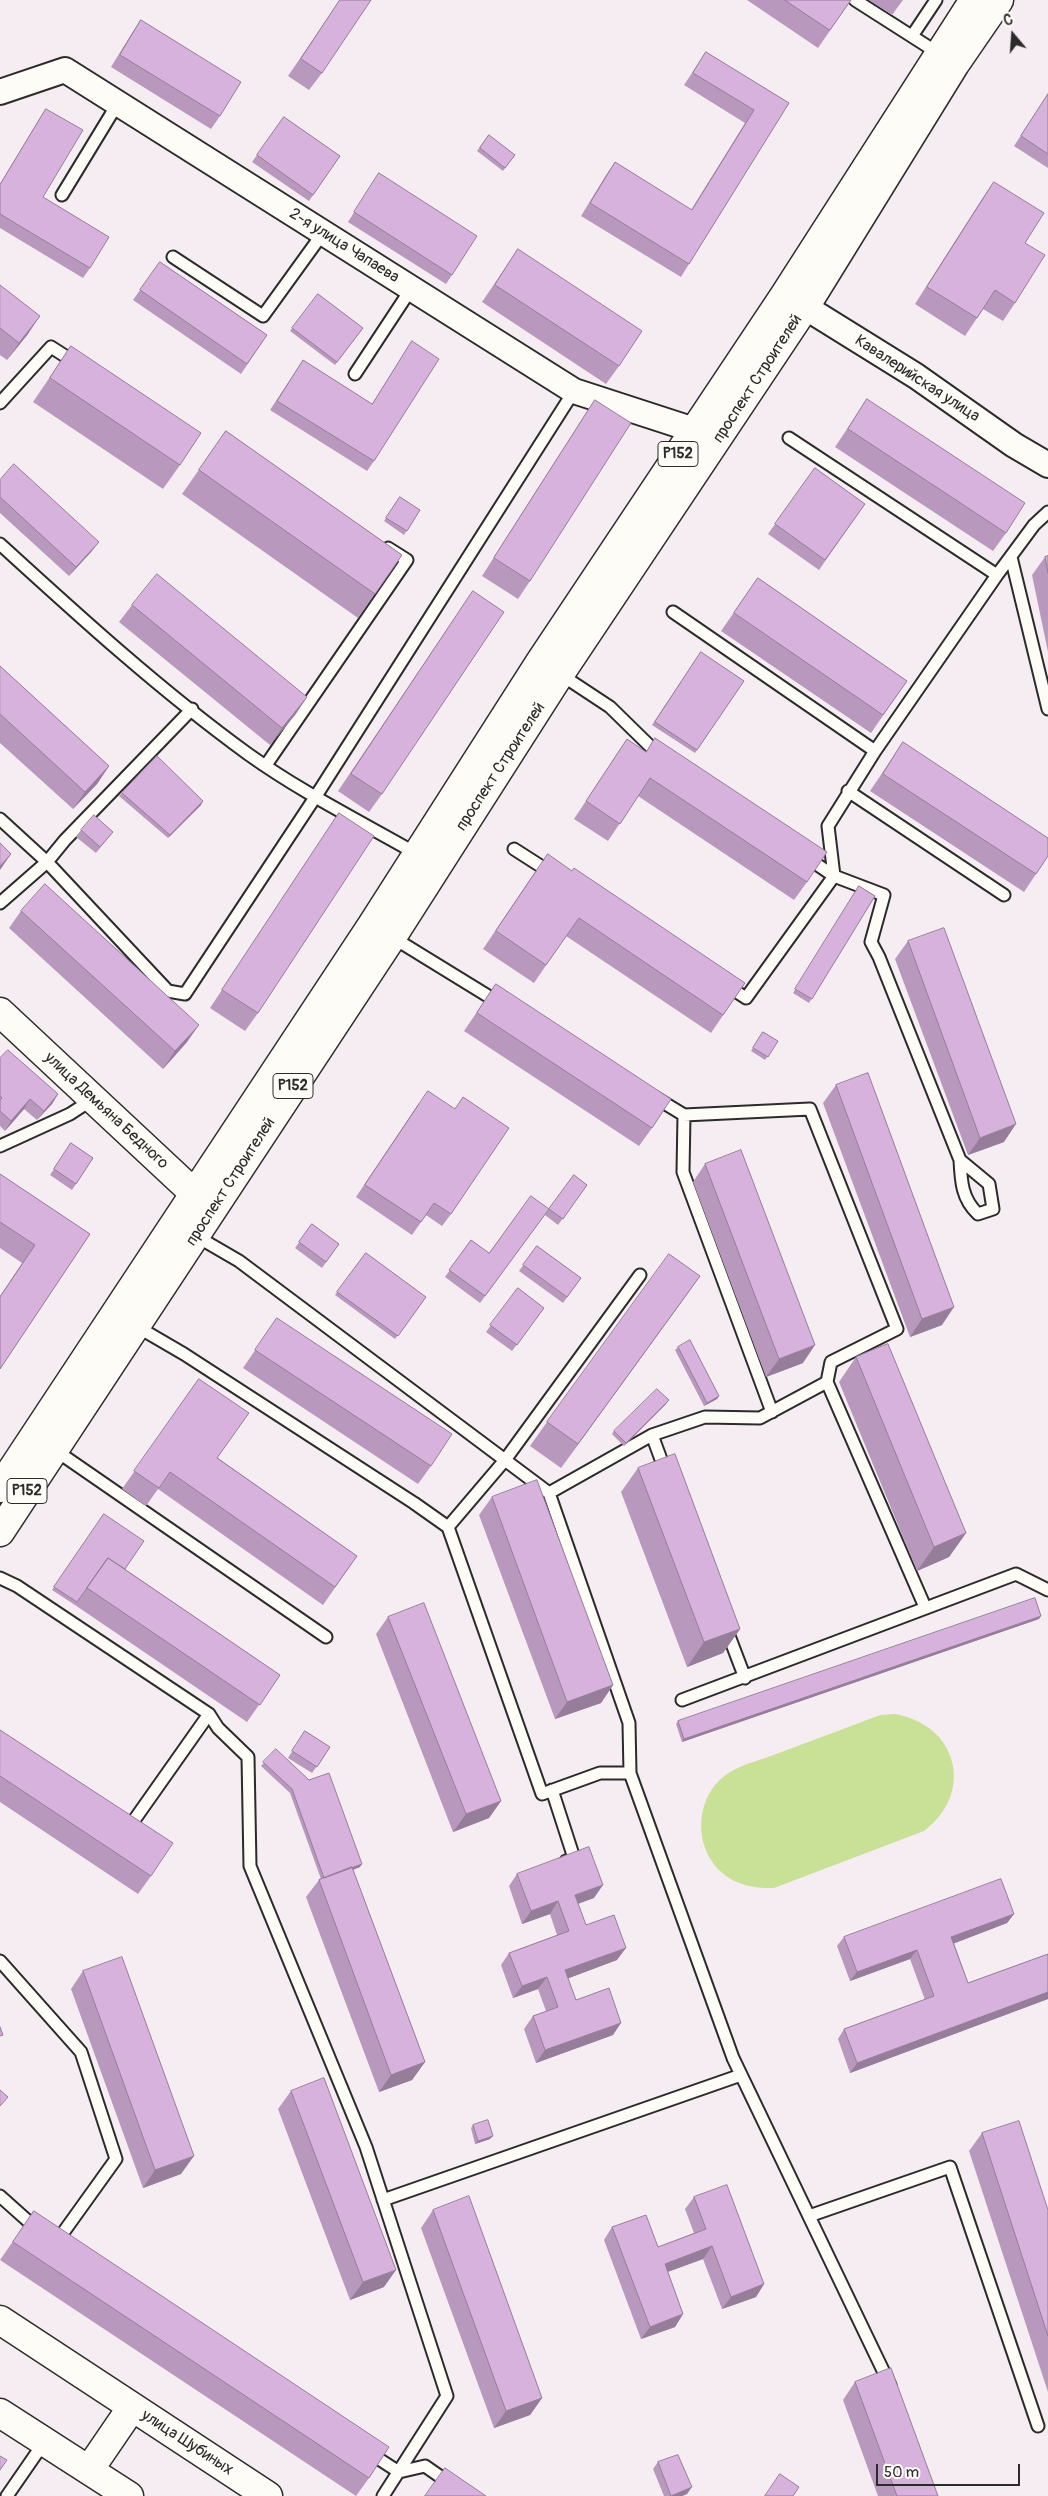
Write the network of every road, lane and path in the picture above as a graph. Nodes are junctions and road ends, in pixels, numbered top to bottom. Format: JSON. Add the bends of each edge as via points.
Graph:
{"nodes":[{"id":1,"x":855,"y":0,"type":"edge"},
{"id":2,"x":936,"y":0,"type":"edge"},
{"id":3,"x":974,"y":0,"type":"edge"},
{"id":4,"x":999,"y":0,"type":"edge"},
{"id":5,"x":912,"y":36,"type":"junction"},
{"id":6,"x":938,"y":53,"type":"junction"},
{"id":7,"x":0,"y":93,"type":"edge"},
{"id":8,"x":118,"y":103,"type":"junction"},
{"id":9,"x":62,"y":195,"type":"dead end"},
{"id":10,"x":323,"y":232,"type":"junction"},
{"id":11,"x":173,"y":257,"type":"dead end"},
{"id":12,"x":411,"y":288,"type":"junction"},
{"id":13,"x":795,"y":302,"type":"junction"},
{"id":14,"x":84,"y":369,"type":"edge"},
{"id":15,"x":355,"y":374,"type":"dead end"},
{"id":16,"x":574,"y":391,"type":"junction"},
{"id":17,"x":0,"y":403,"type":"edge"},
{"id":18,"x":705,"y":437,"type":"junction"},
{"id":19,"x":789,"y":438,"type":"dead end"},
{"id":20,"x":1048,"y":465,"type":"edge"},
{"id":21,"x":1048,"y":512,"type":"edge"},
{"id":22,"x":374,"y":539,"type":"edge"},
{"id":23,"x":0,"y":544,"type":"edge"},
{"id":24,"x":1011,"y":557,"type":"junction"},
{"id":25,"x":998,"y":575,"type":"junction"},
{"id":26,"x":674,"y":612,"type":"dead end"},
{"id":27,"x":560,"y":674,"type":"junction"},
{"id":28,"x":192,"y":709,"type":"junction"},
{"id":29,"x":1048,"y":709,"type":"edge"},
{"id":30,"x":875,"y":751,"type":"junction"},
{"id":31,"x":672,"y":764,"type":"edge"},
{"id":32,"x":266,"y":765,"type":"junction"},
{"id":33,"x":848,"y":791,"type":"junction"},
{"id":34,"x":316,"y":796,"type":"junction"},
{"id":35,"x":0,"y":819,"type":"edge"},
{"id":36,"x":793,"y":848,"type":"edge"},
{"id":37,"x":514,"y":849,"type":"dead end"},
{"id":38,"x":417,"y":854,"type":"junction"},
{"id":39,"x":47,"y":862,"type":"junction"},
{"id":40,"x":834,"y":876,"type":"junction"},
{"id":41,"x":564,"y":881,"type":"edge"},
{"id":42,"x":1004,"y":895,"type":"dead end"},
{"id":43,"x":0,"y":903,"type":"edge"},
{"id":44,"x":392,"y":937,"type":"junction"},
{"id":45,"x":713,"y":976,"type":"edge"},
{"id":46,"x":513,"y":1011,"type":"edge"},
{"id":47,"x":0,"y":1012,"type":"edge"},
{"id":48,"x":650,"y":1094,"type":"edge"},
{"id":49,"x":94,"y":1099,"type":"junction"},
{"id":50,"x":684,"y":1115,"type":"junction"},
{"id":51,"x":0,"y":1146,"type":"edge"},
{"id":52,"x":960,"y":1160,"type":"dead end"},
{"id":53,"x":203,"y":1201,"type":"junction"},
{"id":54,"x":196,"y":1236,"type":"junction"},
{"id":55,"x":640,"y":1275,"type":"dead end"},
{"id":56,"x":136,"y":1326,"type":"junction"},
{"id":57,"x":827,"y":1382,"type":"junction"},
{"id":58,"x":772,"y":1412,"type":"junction"},
{"id":59,"x":652,"y":1435,"type":"junction"},
{"id":60,"x":55,"y":1450,"type":"junction"},
{"id":61,"x":505,"y":1460,"type":"junction"},
{"id":62,"x":669,"y":1480,"type":"edge"},
{"id":63,"x":0,"y":1488,"type":"edge"},
{"id":64,"x":549,"y":1493,"type":"junction"},
{"id":65,"x":448,"y":1528,"type":"junction"},
{"id":66,"x":0,"y":1532,"type":"edge"},
{"id":67,"x":0,"y":1578,"type":"edge"},
{"id":68,"x":1048,"y":1590,"type":"edge"},
{"id":69,"x":925,"y":1607,"type":"junction"},
{"id":70,"x":721,"y":1615,"type":"edge"},
{"id":71,"x":326,"y":1637,"type":"dead end"},
{"id":72,"x":745,"y":1678,"type":"junction"},
{"id":73,"x":682,"y":1700,"type":"dead end"},
{"id":74,"x":209,"y":1714,"type":"junction"},
{"id":75,"x":630,"y":1774,"type":"junction"},
{"id":76,"x":552,"y":1790,"type":"junction"},
{"id":77,"x":114,"y":1816,"type":"edge"},
{"id":78,"x":558,"y":1865,"type":"edge"},
{"id":79,"x":0,"y":1962,"type":"edge"},
{"id":80,"x":742,"y":2075,"type":"junction"},
{"id":81,"x":0,"y":2196,"type":"edge"},
{"id":82,"x":383,"y":2200,"type":"junction"},
{"id":83,"x":810,"y":2216,"type":"junction"},
{"id":84,"x":0,"y":2320,"type":"edge"},
{"id":85,"x":894,"y":2396,"type":"edge"},
{"id":86,"x":132,"y":2407,"type":"junction"},
{"id":87,"x":0,"y":2413,"type":"edge"},
{"id":88,"x":1038,"y":2426,"type":"dead end"},
{"id":89,"x":45,"y":2441,"type":"junction"},
{"id":90,"x":358,"y":2445,"type":"edge"},
{"id":91,"x":89,"y":2470,"type":"junction"},
{"id":92,"x":398,"y":2472,"type":"junction"},
{"id":93,"x":7,"y":2496,"type":"edge"},
{"id":94,"x":129,"y":2496,"type":"edge"},
{"id":95,"x":268,"y":2496,"type":"edge"},
{"id":96,"x":384,"y":2496,"type":"edge"},
{"id":97,"x":468,"y":2496,"type":"edge"}],
"edges":[{"from":1,"to":5,"type":"lane"},
{"from":2,"to":5,"type":"lane"},
{"from":3,"to":6,"type":"main road","name":"проспект Строителей","number":"Р152"},
{"from":4,"to":13,"type":"main road","name":"проспект Строителей","number":"Р152"},
{"from":5,"to":6,"type":"lane"},
{"from":6,"to":13,"type":"main road","name":"проспект Строителей","number":"Р152"},
{"from":7,"to":8,"type":"street","name":"2-я улица Чапаева","via":[[65,70]]},
{"from":8,"to":9,"type":"lane"},
{"from":8,"to":10,"type":"street","name":"2-я улица Чапаева"},
{"from":10,"to":11,"type":"lane","via":[[263,316]]},
{"from":10,"to":12,"type":"street","name":"2-я улица Чапаева"},
{"from":12,"to":15,"type":"lane"},
{"from":12,"to":16,"type":"street","name":"2-я улица Чапаева"},
{"from":13,"to":18,"type":"main road","name":"проспект Строителей","number":"Р152"},
{"from":13,"to":20,"type":"street","name":"Кавалерийская улица","via":[[916,376]]},
{"from":14,"to":17,"type":"lane","via":[[51,347]]},
{"from":16,"to":18,"type":"street","name":"2-я улица Чапаева"},
{"from":16,"to":34,"type":"lane"},
{"from":18,"to":27,"type":"main road","name":"проспект Строителей","number":"Р152"},
{"from":18,"to":38,"type":"main road","name":"проспект Строителей","number":"Р152","via":[[540,662]]},
{"from":19,"to":25,"type":"lane"},
{"from":21,"to":24,"type":"lane"},
{"from":22,"to":32,"type":"lane","via":[[407,560]]},
{"from":23,"to":28,"type":"lane","via":[[105,640]]},
{"from":24,"to":25,"type":"lane"},
{"from":24,"to":29,"type":"lane"},
{"from":25,"to":30,"type":"lane"},
{"from":26,"to":30,"type":"lane"},
{"from":27,"to":31,"type":"lane","via":[[610,707],[655,753]]},
{"from":27,"to":44,"type":"main road","name":"проспект Строителей","number":"Р152"},
{"from":28,"to":32,"type":"lane"},
{"from":28,"to":39,"type":"lane"},
{"from":30,"to":33,"type":"lane"},
{"from":32,"to":34,"type":"lane"},
{"from":33,"to":40,"type":"lane","via":[[828,826]]},
{"from":33,"to":42,"type":"lane"},
{"from":34,"to":38,"type":"lane"},
{"from":34,"to":39,"type":"lane","via":[[185,994],[168,991]]},
{"from":35,"to":39,"type":"lane"},
{"from":36,"to":40,"type":"lane"},
{"from":37,"to":41,"type":"lane"},
{"from":38,"to":53,"type":"main road","name":"проспект Строителей","number":"Р152"},
{"from":39,"to":43,"type":"lane"},
{"from":40,"to":45,"type":"lane","via":[[746,998]]},
{"from":40,"to":52,"type":"lane","via":[[884,895],[871,942]]},
{"from":44,"to":46,"type":"lane"},
{"from":44,"to":53,"type":"main road","name":"проспект Строителей","number":"Р152"},
{"from":47,"to":49,"type":"main road","name":"улица Демьяна Бедного"},
{"from":48,"to":50,"type":"lane"},
{"from":49,"to":51,"type":"lane","via":[[70,1114]]},
{"from":49,"to":53,"type":"main road","name":"улица Демьяна Бедного"},
{"from":50,"to":57,"type":"lane","via":[[810,1110],[897,1329],[831,1362]]},
{"from":50,"to":58,"type":"lane","via":[[683,1172]]},
{"from":53,"to":54,"type":"main road","name":"проспект Строителей","number":"Р152"},
{"from":53,"to":63,"type":"main road","name":"проспект Строителей","number":"Р152"},
{"from":54,"to":56,"type":"main road","name":"проспект Строителей","number":"Р152"},
{"from":54,"to":61,"type":"lane","via":[[239,1261]]},
{"from":55,"to":61,"type":"lane"},
{"from":56,"to":60,"type":"main road","name":"проспект Строителей","number":"Р152"},
{"from":56,"to":65,"type":"lane","via":[[414,1502]]},
{"from":57,"to":58,"type":"lane"},
{"from":57,"to":69,"type":"lane"},
{"from":58,"to":59,"type":"lane","via":[[760,1418],[705,1417]]},
{"from":59,"to":62,"type":"lane"},
{"from":59,"to":64,"type":"lane"},
{"from":60,"to":66,"type":"main road","name":"проспект Строителей","number":"Р152"},
{"from":60,"to":71,"type":"lane"},
{"from":61,"to":64,"type":"lane"},
{"from":61,"to":65,"type":"lane"},
{"from":64,"to":75,"type":"lane","via":[[629,1723]]},
{"from":65,"to":76,"type":"lane","via":[[542,1794]]},
{"from":67,"to":74,"type":"lane","via":[[17,1586]]},
{"from":68,"to":69,"type":"lane","via":[[1016,1574]]},
{"from":69,"to":72,"type":"lane"},
{"from":70,"to":72,"type":"lane"},
{"from":72,"to":73,"type":"lane"},
{"from":74,"to":77,"type":"lane","via":[[130,1826]]},
{"from":74,"to":82,"type":"lane","via":[[218,1728],[248,1757],[250,1866],[366,2147]]},
{"from":75,"to":76,"type":"lane","via":[[600,1773]]},
{"from":75,"to":80,"type":"lane"},
{"from":76,"to":78,"type":"lane","via":[[574,1858]]},
{"from":79,"to":81,"type":"lane","via":[[81,2052],[116,2159],[58,2247]]},
{"from":80,"to":82,"type":"lane"},
{"from":80,"to":83,"type":"lane"},
{"from":82,"to":92,"type":"lane","via":[[446,2396]]},
{"from":83,"to":85,"type":"lane"},
{"from":83,"to":88,"type":"lane","via":[[950,2167]]},
{"from":84,"to":86,"type":"main road","name":"улица Шубиных"},
{"from":86,"to":91,"type":"main road","name":"улица Шубиных"},
{"from":86,"to":95,"type":"main road","name":"улица Шубиных"},
{"from":87,"to":89,"type":"main road"},
{"from":89,"to":91,"type":"main road"},
{"from":89,"to":93,"type":"lane"},
{"from":90,"to":92,"type":"lane"},
{"from":91,"to":94,"type":"main road"},
{"from":92,"to":96,"type":"lane"},
{"from":92,"to":97,"type":"lane","via":[[425,2466]]}]}
